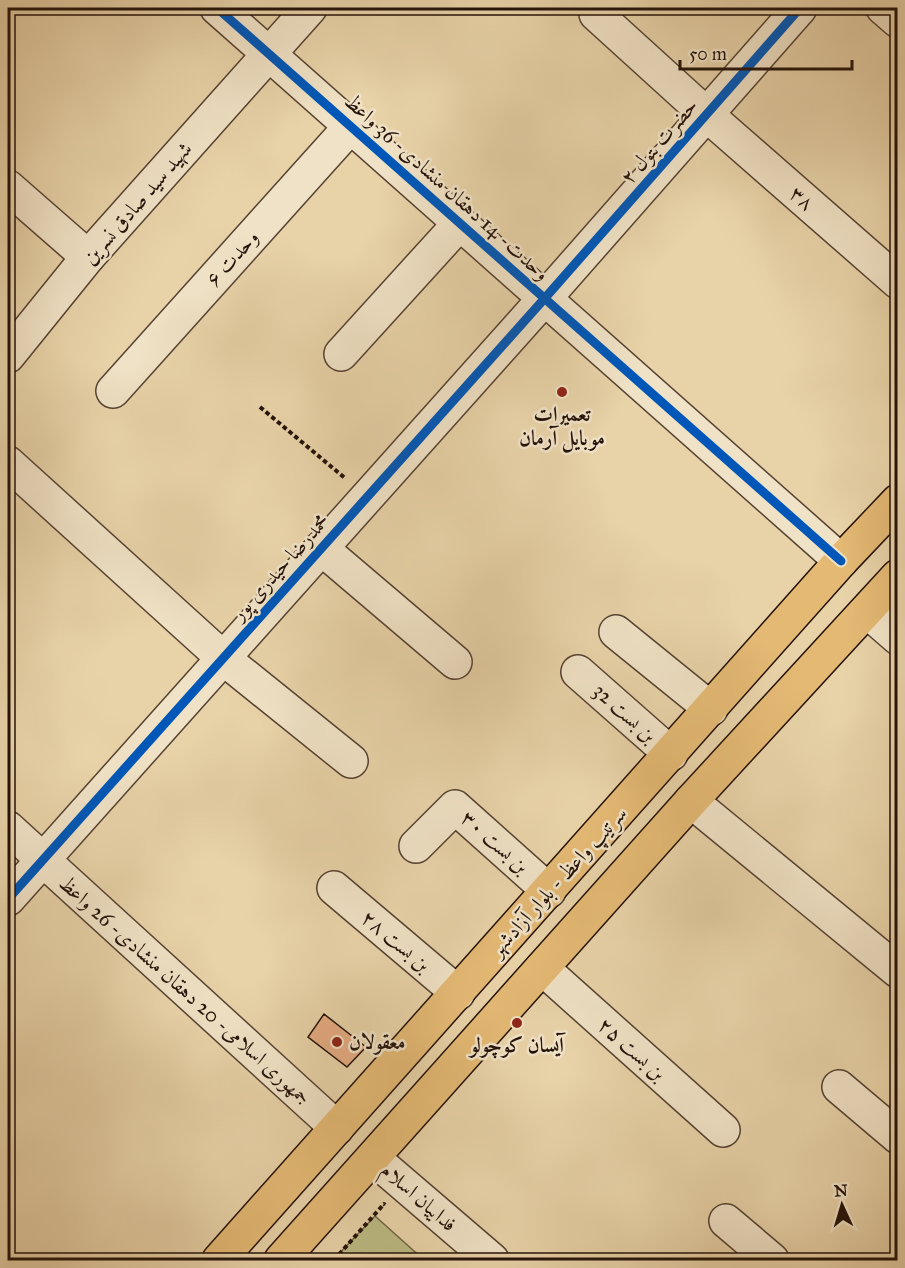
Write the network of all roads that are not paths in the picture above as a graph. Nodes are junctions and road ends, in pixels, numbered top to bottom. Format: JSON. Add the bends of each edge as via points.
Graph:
{"nodes":[{"id":1,"x":217,"y":8,"type":"edge"},
{"id":2,"x":800,"y":8,"type":"edge"},
{"id":3,"x":883,"y":8,"type":"edge"},
{"id":4,"x":305,"y":9,"type":"edge"},
{"id":5,"x":596,"y":14,"type":"dead end"},
{"id":6,"x":897,"y":21,"type":"edge"},
{"id":7,"x":269,"y":54,"type":"junction"},
{"id":8,"x":706,"y":114,"type":"junction"},
{"id":9,"x":351,"y":126,"type":"junction"},
{"id":10,"x":8,"y":187,"type":"edge"},
{"id":11,"x":460,"y":223,"type":"junction"},
{"id":12,"x":88,"y":257,"type":"junction"},
{"id":13,"x":897,"y":282,"type":"edge"},
{"id":14,"x":545,"y":298,"type":"junction"},
{"id":15,"x":341,"y":354,"type":"dead end"},
{"id":16,"x":8,"y":356,"type":"edge"},
{"id":17,"x":113,"y":391,"type":"dead end"},
{"id":18,"x":8,"y":463,"type":"edge"},
{"id":19,"x":897,"y":501,"type":"edge"},
{"id":20,"x":321,"y":549,"type":"junction"},
{"id":21,"x":841,"y":561,"type":"junction"},
{"id":22,"x":897,"y":576,"type":"edge"},
{"id":23,"x":867,"y":611,"type":"junction"},
{"id":24,"x":616,"y":632,"type":"dead end"},
{"id":25,"x":897,"y":638,"type":"edge"},
{"id":26,"x":223,"y":658,"type":"junction"},
{"id":27,"x":455,"y":662,"type":"dead end"},
{"id":28,"x":578,"y":672,"type":"dead end"},
{"id":29,"x":711,"y":709,"type":"junction"},
{"id":30,"x":671,"y":754,"type":"junction"},
{"id":31,"x":351,"y":761,"type":"dead end"},
{"id":32,"x":691,"y":801,"type":"junction"},
{"id":33,"x":8,"y":828,"type":"edge"},
{"id":34,"x":416,"y":846,"type":"dead end"},
{"id":35,"x":42,"y":861,"type":"junction"},
{"id":36,"x":334,"y":888,"type":"dead end"},
{"id":37,"x":549,"y":891,"type":"junction"},
{"id":38,"x":8,"y":899,"type":"edge"},
{"id":39,"x":542,"y":968,"type":"junction"},
{"id":40,"x":897,"y":971,"type":"edge"},
{"id":41,"x":458,"y":993,"type":"junction"},
{"id":42,"x":839,"y":1087,"type":"dead end"},
{"id":43,"x":337,"y":1128,"type":"junction"},
{"id":44,"x":723,"y":1130,"type":"dead end"},
{"id":45,"x":897,"y":1137,"type":"edge"},
{"id":46,"x":373,"y":1158,"type":"junction"},
{"id":47,"x":726,"y":1221,"type":"dead end"},
{"id":48,"x":219,"y":1260,"type":"edge"},
{"id":49,"x":281,"y":1260,"type":"edge"},
{"id":50,"x":492,"y":1260,"type":"edge"},
{"id":51,"x":772,"y":1260,"type":"edge"}],
"edges":[{"from":1,"to":7,"type":"street","name":"وحدت- 14 دهقان منشادی- 36 واعظ"},
{"from":2,"to":8,"type":"street","name":"حضرت بتول ۲"},
{"from":3,"to":6,"type":"street"},
{"from":4,"to":7,"type":"street","name":"شهید سید صادق نسرین"},
{"from":5,"to":8,"type":"street","name":"۳۸"},
{"from":7,"to":9,"type":"street","name":"وحدت- 14 دهقان منشادی- 36 واعظ"},
{"from":7,"to":12,"type":"street","name":"شهید سید صادق نسرین"},
{"from":8,"to":13,"type":"street","name":"۳۸"},
{"from":8,"to":14,"type":"street","name":"حضرت بتول ۲"},
{"from":9,"to":11,"type":"street","name":"وحدت- 14 دهقان منشادی- 36 واعظ"},
{"from":9,"to":17,"type":"street","name":"وحدت ۶"},
{"from":10,"to":12,"type":"street"},
{"from":11,"to":14,"type":"street","name":"وحدت- 14 دهقان منشادی- 36 واعظ"},
{"from":11,"to":15,"type":"street"},
{"from":12,"to":16,"type":"street","name":"شهید سید صادق نسرین"},
{"from":14,"to":20,"type":"street","name":"محمدرضا حیدری پور"},
{"from":14,"to":21,"type":"street","name":"وحدت- 14 دهقان منشادی- 36 واعظ"},
{"from":18,"to":26,"type":"street"},
{"from":19,"to":21,"type":"main road","name":"سرتیپ واعظ - بلوار آزادشهر"},
{"from":20,"to":26,"type":"street","name":"محمدرضا حیدری پور"},
{"from":20,"to":27,"type":"street"},
{"from":21,"to":29,"type":"main road","name":"سرتیپ واعظ - بلوار آزادشهر"},
{"from":22,"to":23,"type":"main road"},
{"from":23,"to":25,"type":"street"},
{"from":23,"to":32,"type":"main road"},
{"from":24,"to":29,"type":"street"},
{"from":26,"to":31,"type":"street"},
{"from":26,"to":35,"type":"street","name":"محمدرضا حیدری پور"},
{"from":28,"to":30,"type":"street","name":"بن بست 32"},
{"from":29,"to":30,"type":"main road","name":"سرتیپ واعظ - بلوار آزادشهر"},
{"from":30,"to":37,"type":"main road","name":"سرتیپ واعظ - بلوار آزادشهر"},
{"from":32,"to":39,"type":"main road"},
{"from":32,"to":40,"type":"street"},
{"from":33,"to":35,"type":"street","name":"جمهوری اسلامی- 20 دهقان منشادی- 26 واعظ"},
{"from":34,"to":37,"type":"street","name":"بن بست ۳۰","via":[[455,807]]},
{"from":35,"to":38,"type":"street","name":"محمدرضا حیدری پور"},
{"from":35,"to":43,"type":"street","name":"جمهوری اسلامی- 20 دهقان منشادی- 26 واعظ"},
{"from":36,"to":41,"type":"street","name":"بن بست ۲۸"},
{"from":37,"to":41,"type":"main road","name":"سرتیپ واعظ - بلوار آزادشهر"},
{"from":39,"to":44,"type":"street","name":"بن بست ۲۵"},
{"from":39,"to":46,"type":"main road"},
{"from":41,"to":43,"type":"main road","name":"سرتیپ واعظ - بلوار آزادشهر"},
{"from":42,"to":45,"type":"street"},
{"from":43,"to":48,"type":"main road","name":"سرتیپ واعظ - بلوار آزادشهر"},
{"from":46,"to":49,"type":"main road"},
{"from":46,"to":50,"type":"street","name":"فداییان اسلام"},
{"from":47,"to":51,"type":"street"}]}
